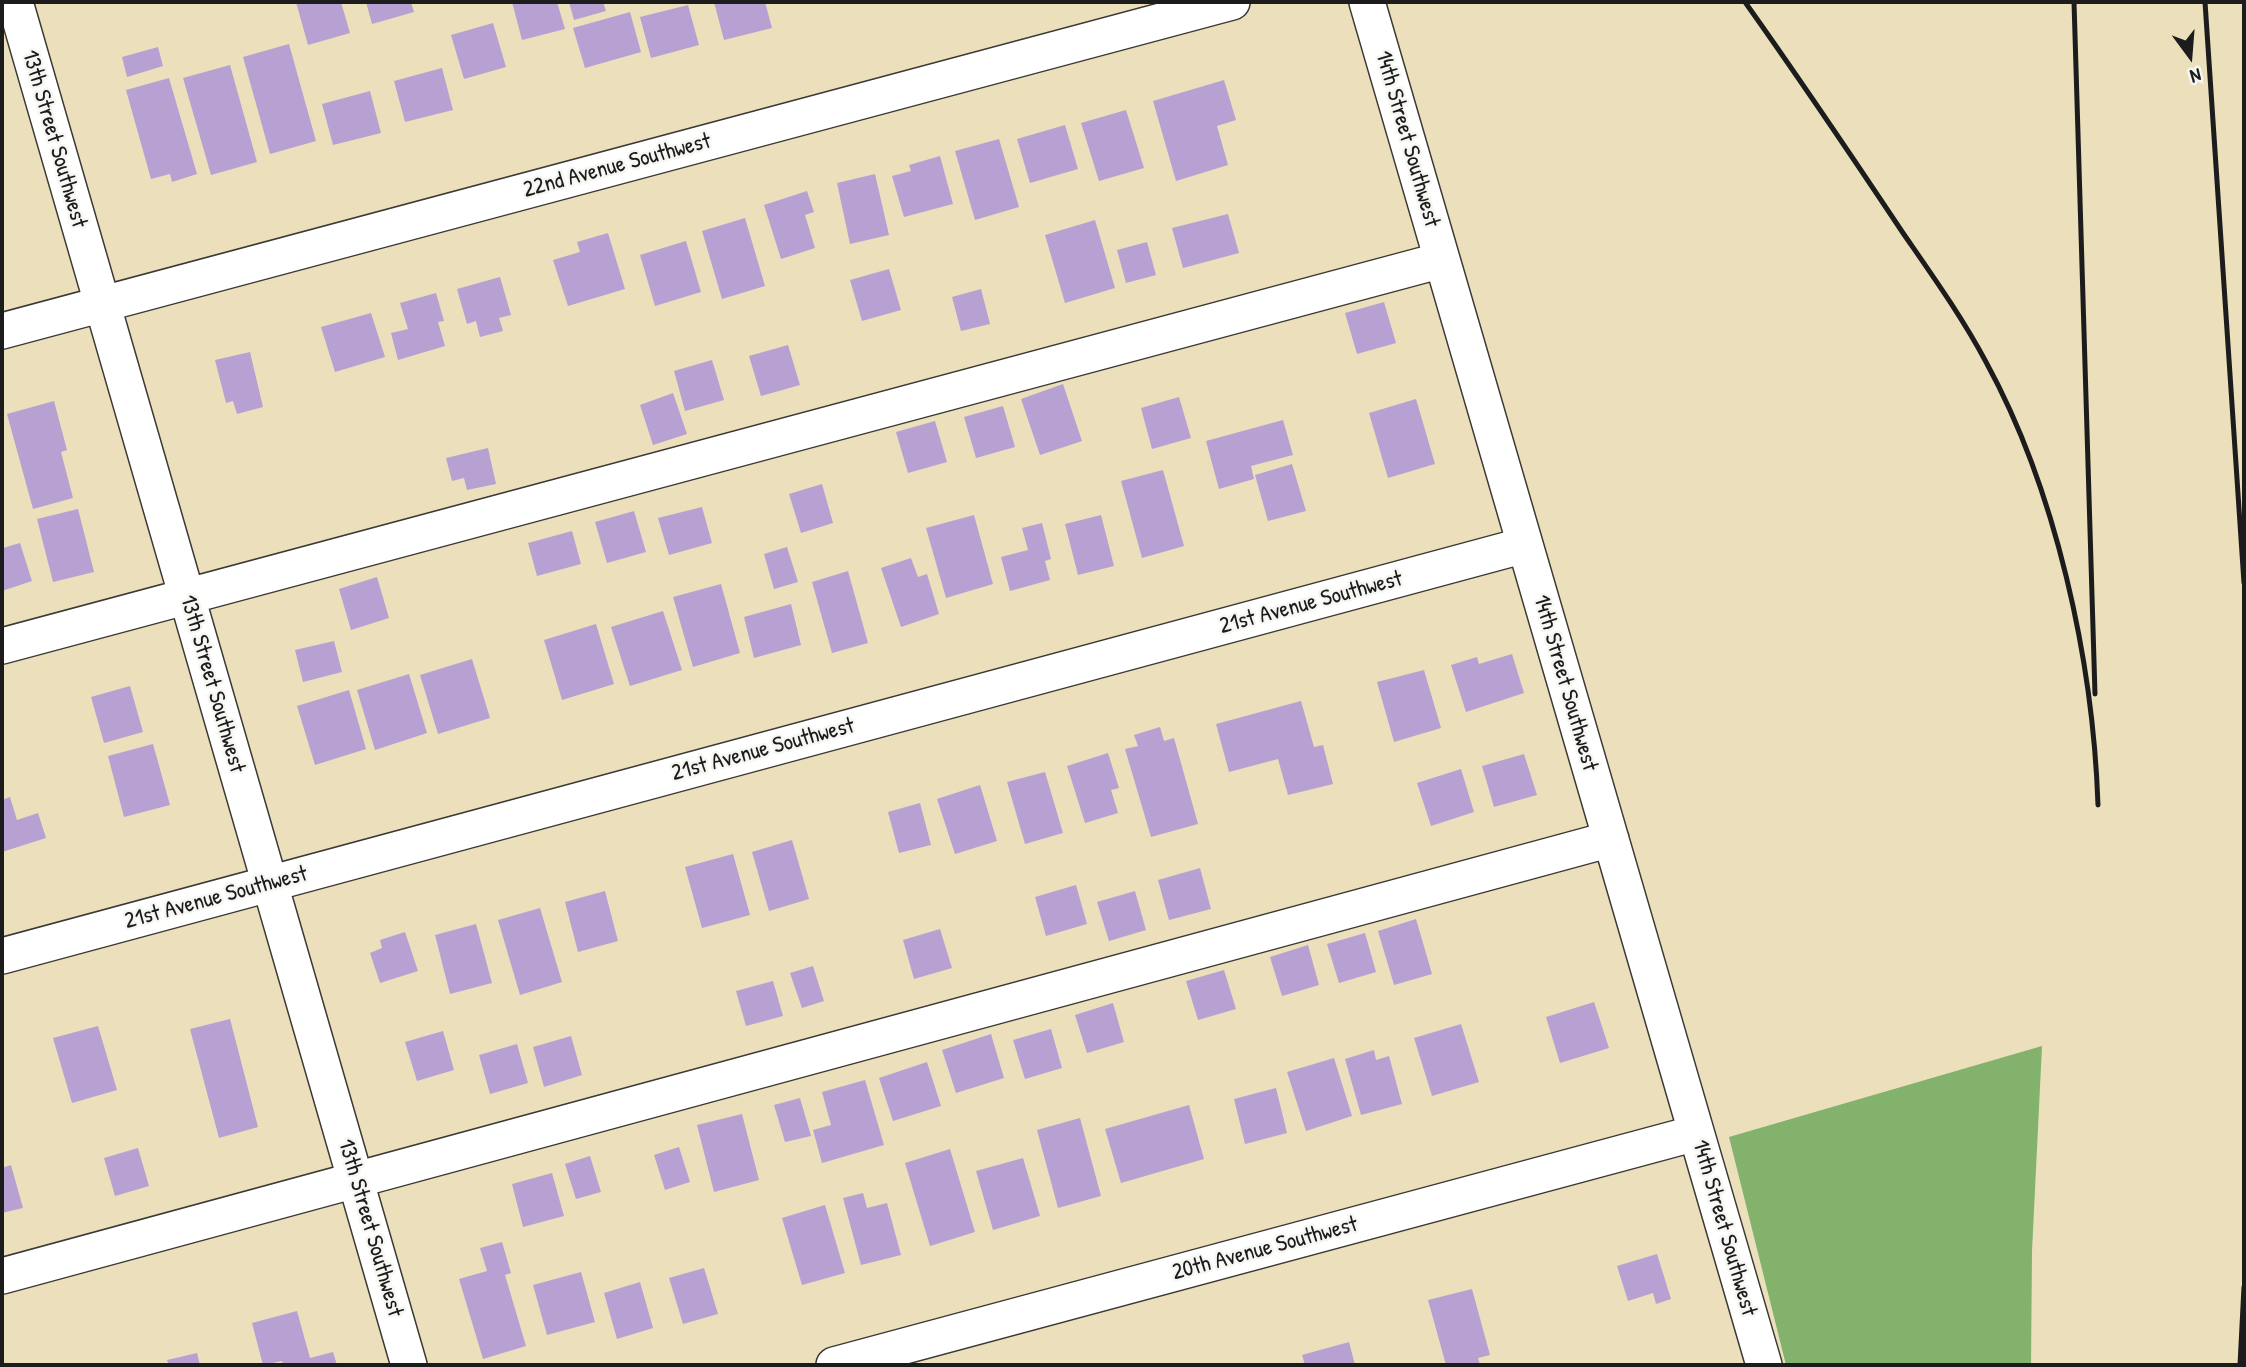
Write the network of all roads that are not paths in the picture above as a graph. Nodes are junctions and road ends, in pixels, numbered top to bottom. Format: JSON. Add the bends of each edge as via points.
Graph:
{"nodes":[{"id":1,"x":15,"y":2,"type":"edge"},
{"id":2,"x":1232,"y":2,"type":"edge"},
{"id":3,"x":1367,"y":2,"type":"edge"},
{"id":4,"x":1442,"y":260,"type":"junction"},
{"id":5,"x":102,"y":304,"type":"junction"},
{"id":6,"x":2,"y":331,"type":"edge"},
{"id":7,"x":1525,"y":545,"type":"junction"},
{"id":8,"x":187,"y":597,"type":"junction"},
{"id":9,"x":2,"y":646,"type":"edge"},
{"id":10,"x":1611,"y":839,"type":"junction"},
{"id":11,"x":270,"y":883,"type":"junction"},
{"id":12,"x":2,"y":956,"type":"edge"},
{"id":13,"x":1696,"y":1133,"type":"junction"},
{"id":14,"x":356,"y":1180,"type":"junction"},
{"id":15,"x":2,"y":1276,"type":"edge"},
{"id":16,"x":409,"y":1365,"type":"edge"},
{"id":17,"x":834,"y":1365,"type":"edge"},
{"id":18,"x":1764,"y":1365,"type":"edge"}],
"edges":[{"from":1,"to":5,"type":"street","name":"13th Street Southwest"},
{"from":2,"to":5,"type":"street","name":"22nd Avenue Southwest"},
{"from":3,"to":4,"type":"street","name":"14th Street Southwest"},
{"from":4,"to":7,"type":"street","name":"14th Street Southwest"},
{"from":4,"to":8,"type":"street"},
{"from":5,"to":6,"type":"street","name":"22nd Avenue Southwest"},
{"from":5,"to":8,"type":"street","name":"13th Street Southwest"},
{"from":7,"to":10,"type":"street","name":"14th Street Southwest"},
{"from":7,"to":11,"type":"street","name":"21st Avenue Southwest"},
{"from":8,"to":9,"type":"street"},
{"from":8,"to":11,"type":"street","name":"13th Street Southwest"},
{"from":10,"to":13,"type":"street","name":"14th Street Southwest"},
{"from":10,"to":14,"type":"street"},
{"from":11,"to":12,"type":"street","name":"21st Avenue Southwest"},
{"from":11,"to":14,"type":"street","name":"13th Street Southwest"},
{"from":13,"to":17,"type":"street","name":"20th Avenue Southwest"},
{"from":13,"to":18,"type":"street","name":"14th Street Southwest"},
{"from":14,"to":15,"type":"street"},
{"from":14,"to":16,"type":"street","name":"13th Street Southwest"}]}
